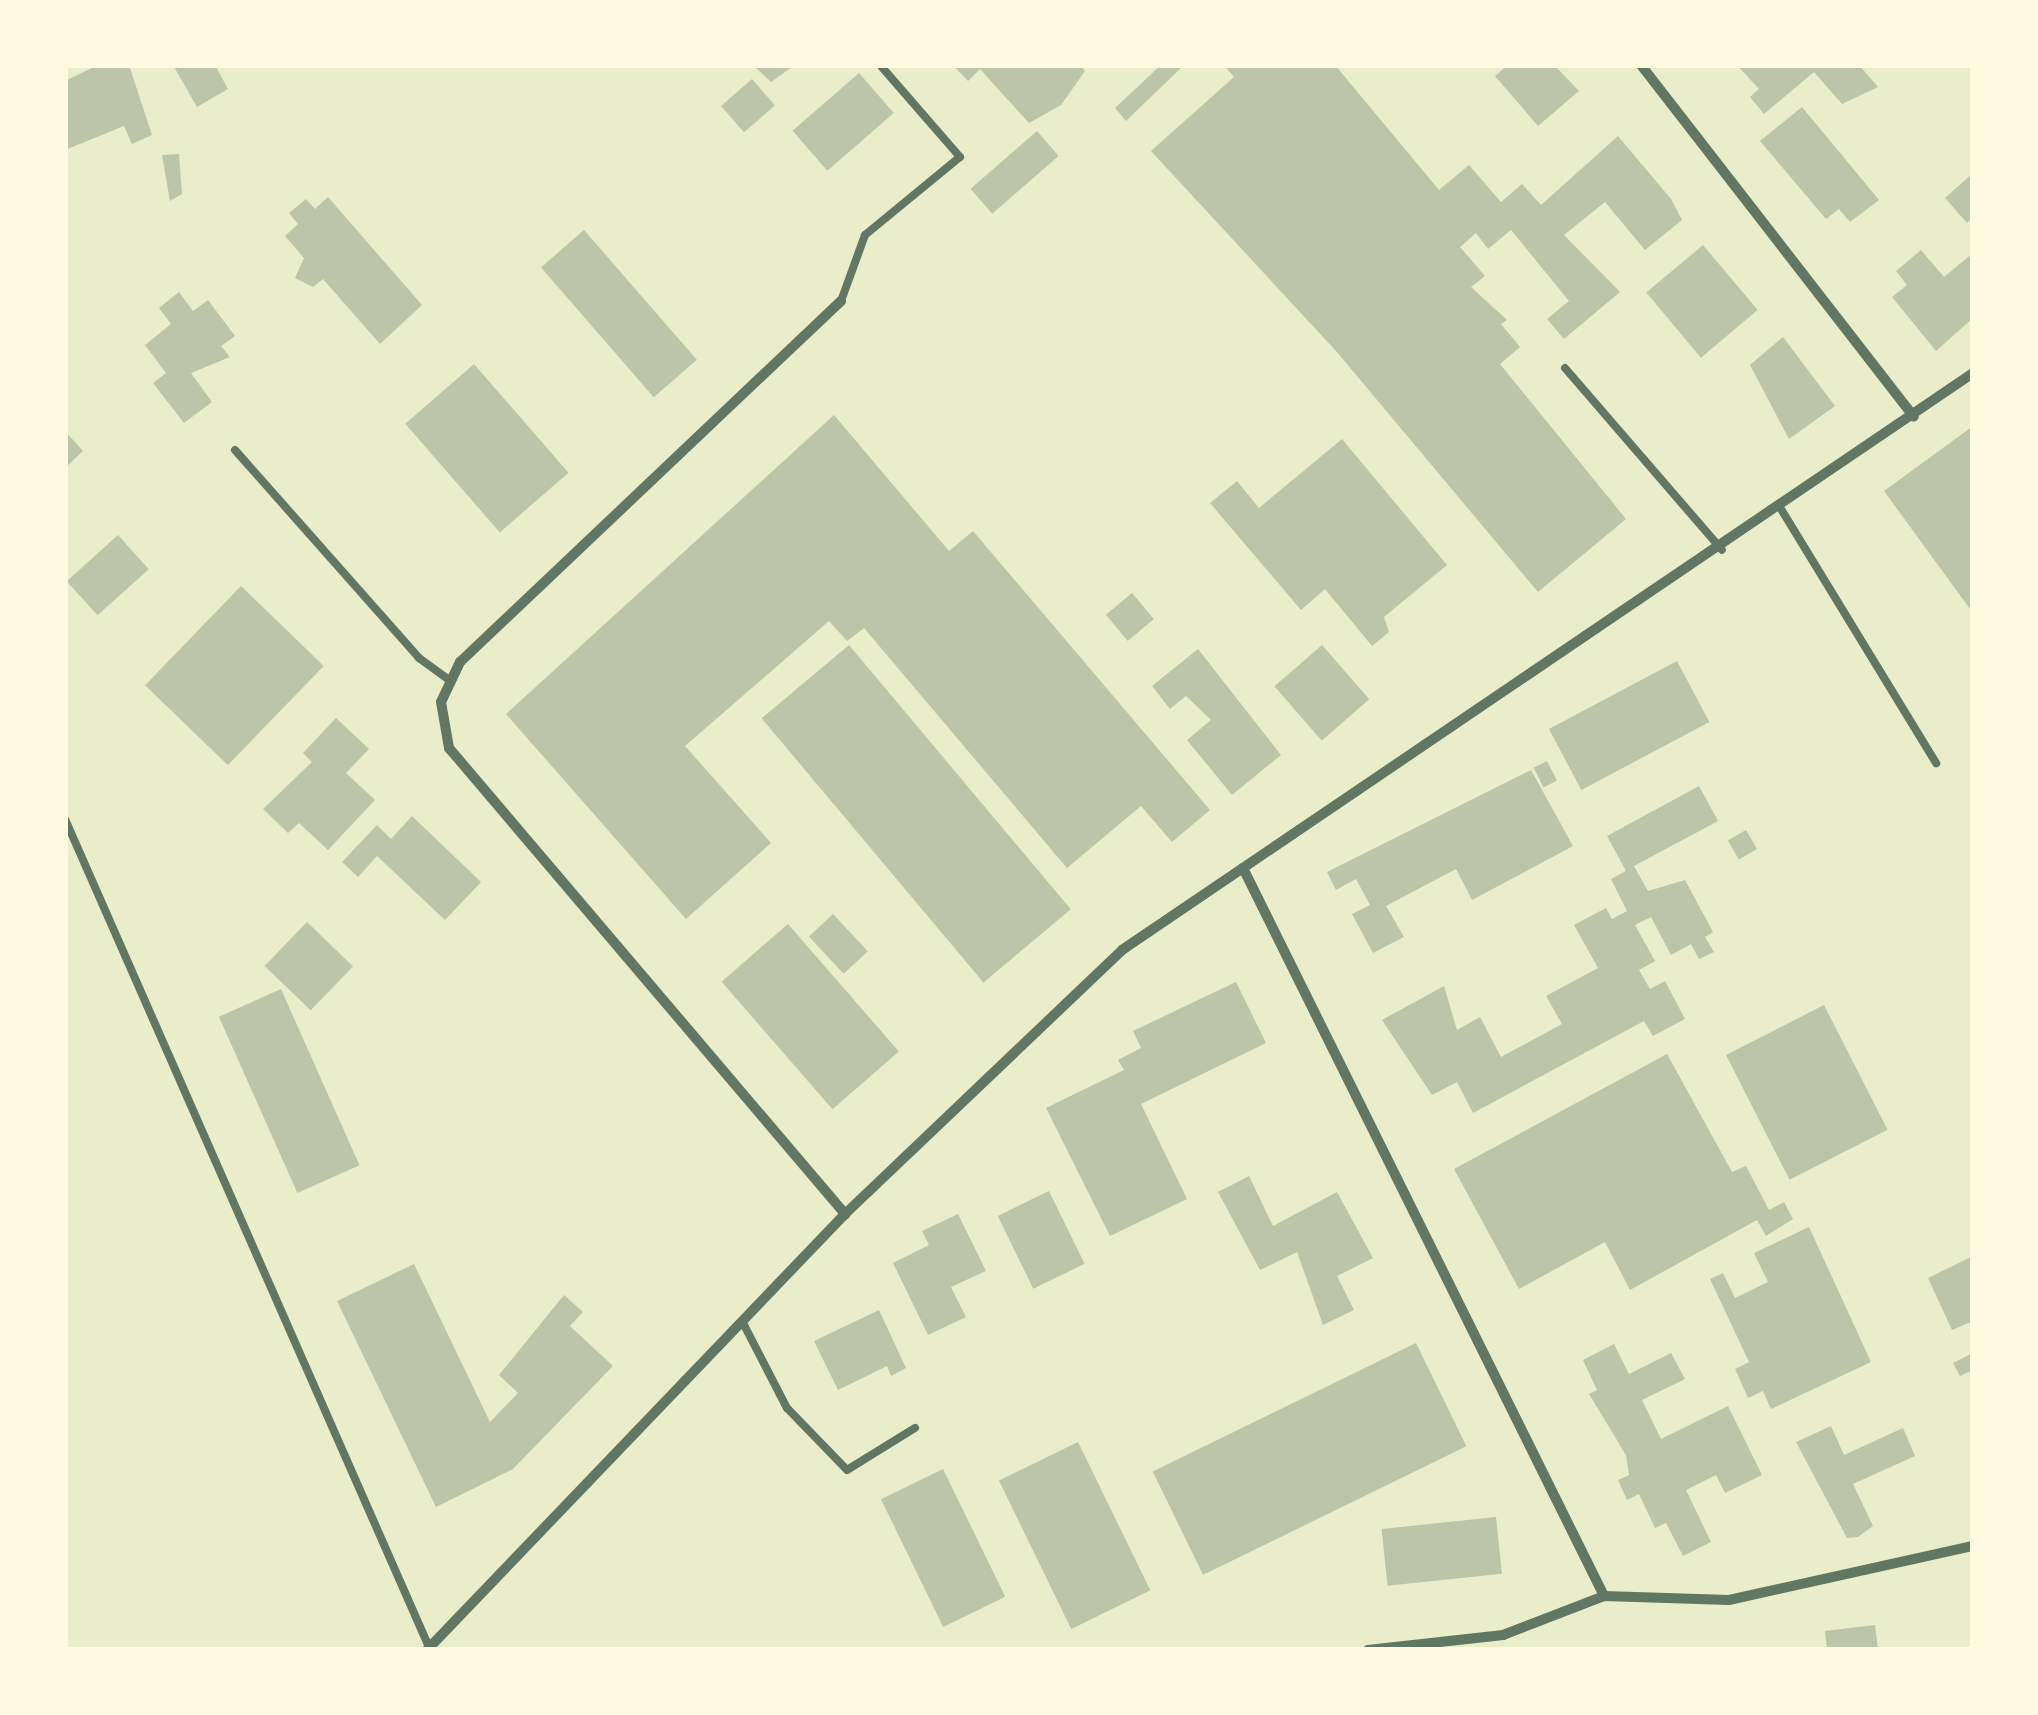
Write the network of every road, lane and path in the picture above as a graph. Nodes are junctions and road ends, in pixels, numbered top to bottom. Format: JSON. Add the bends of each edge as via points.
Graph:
{"nodes":[{"id":1,"x":880,"y":65,"type":"edge"},
{"id":2,"x":1641,"y":65,"type":"edge"},
{"id":3,"x":841,"y":301,"type":"joint"},
{"id":4,"x":1565,"y":368,"type":"dead end"},
{"id":5,"x":1973,"y":373,"type":"edge"},
{"id":6,"x":1914,"y":417,"type":"junction"},
{"id":7,"x":235,"y":450,"type":"dead end"},
{"id":8,"x":1780,"y":509,"type":"junction"},
{"id":9,"x":1722,"y":550,"type":"junction"},
{"id":10,"x":450,"y":681,"type":"junction"},
{"id":11,"x":1936,"y":763,"type":"dead end"},
{"id":12,"x":65,"y":819,"type":"edge"},
{"id":13,"x":1243,"y":868,"type":"junction"},
{"id":14,"x":844,"y":1214,"type":"junction"},
{"id":15,"x":742,"y":1321,"type":"junction"},
{"id":16,"x":915,"y":1428,"type":"dead end"},
{"id":17,"x":1973,"y":1546,"type":"edge"},
{"id":18,"x":1604,"y":1596,"type":"junction"},
{"id":19,"x":427,"y":1649,"type":"edge"},
{"id":20,"x":1368,"y":1650,"type":"edge"}],
"edges":[{"from":1,"to":3,"type":"lane","via":[[960,157],[864,235]]},
{"from":2,"to":6,"type":"street"},
{"from":3,"to":10,"type":"street","via":[[460,662]]},
{"from":4,"to":9,"type":"lane"},
{"from":5,"to":6,"type":"street"},
{"from":6,"to":8,"type":"street"},
{"from":7,"to":10,"type":"lane"},
{"from":8,"to":9,"type":"street"},
{"from":8,"to":11,"type":"lane"},
{"from":9,"to":13,"type":"street"},
{"from":10,"to":14,"type":"street","via":[[441,702],[450,748]]},
{"from":12,"to":19,"type":"lane"},
{"from":13,"to":14,"type":"street","via":[[1122,950]]},
{"from":13,"to":18,"type":"street"},
{"from":14,"to":15,"type":"street"},
{"from":15,"to":16,"type":"lane","via":[[787,1408],[847,1470]]},
{"from":15,"to":19,"type":"street"},
{"from":17,"to":18,"type":"street","via":[[1730,1600]]},
{"from":18,"to":20,"type":"street","via":[[1504,1635]]}]}
